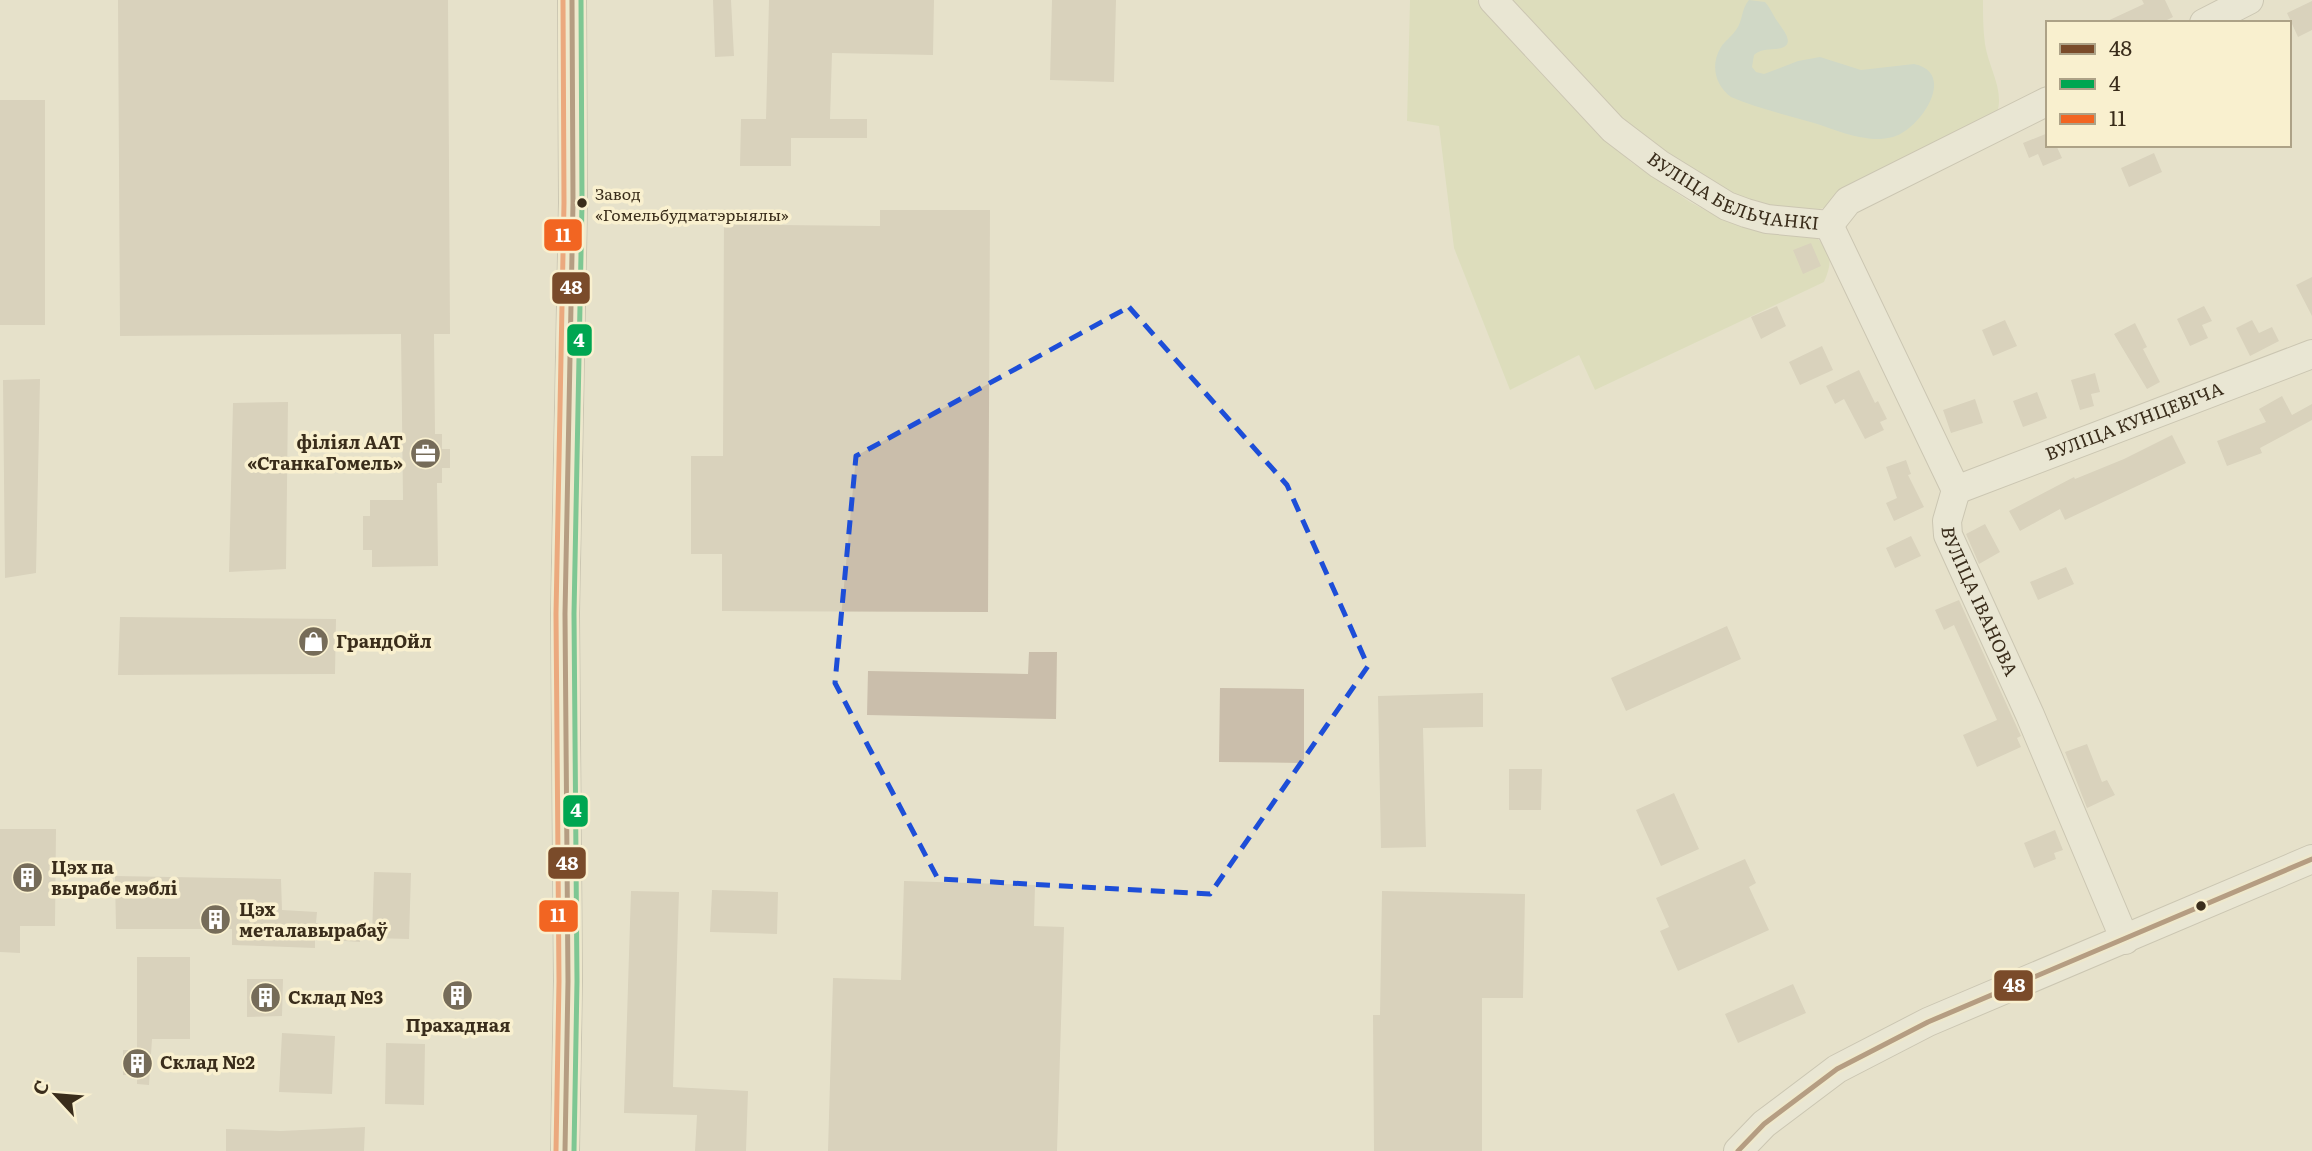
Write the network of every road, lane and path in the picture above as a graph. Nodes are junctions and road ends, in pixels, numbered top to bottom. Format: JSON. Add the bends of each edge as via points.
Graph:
{"nodes":[{"id":1,"x":572,"y":0,"type":"edge"},
{"id":2,"x":1493,"y":0,"type":"edge"},
{"id":3,"x":2249,"y":0,"type":"edge"},
{"id":4,"x":2208,"y":21,"type":"edge"},
{"id":5,"x":2046,"y":102,"type":"edge"},
{"id":6,"x":1829,"y":225,"type":"junction"},
{"id":7,"x":2312,"y":354,"type":"edge"},
{"id":8,"x":1956,"y":490,"type":"junction"},
{"id":9,"x":2312,"y":859,"type":"edge"},
{"id":10,"x":2125,"y":940,"type":"junction"},
{"id":11,"x":565,"y":1151,"type":"edge"},
{"id":12,"x":1738,"y":1151,"type":"edge"}],
"edges":[{"from":1,"to":11,"type":"street"},
{"from":2,"to":6,"type":"street","name":"ВУЛІЦА БЕЛЬЧАНКІ","via":[[1613,130],[1659,164],[1745,213]]},
{"from":3,"to":4,"type":"street"},
{"from":5,"to":6,"type":"street","name":"ВУЛІЦА БЕЛЬЧАНКІ","via":[[1848,201]]},
{"from":6,"to":8,"type":"street"},
{"from":7,"to":8,"type":"street","name":"ВУЛІЦА КУНЦЕВІЧА"},
{"from":8,"to":10,"type":"street","name":"ВУЛІЦА ІВАНОВА","via":[[1948,535]]},
{"from":9,"to":10,"type":"street"},
{"from":10,"to":12,"type":"street","via":[[1928,1022],[1837,1069],[1764,1124]]}]}
